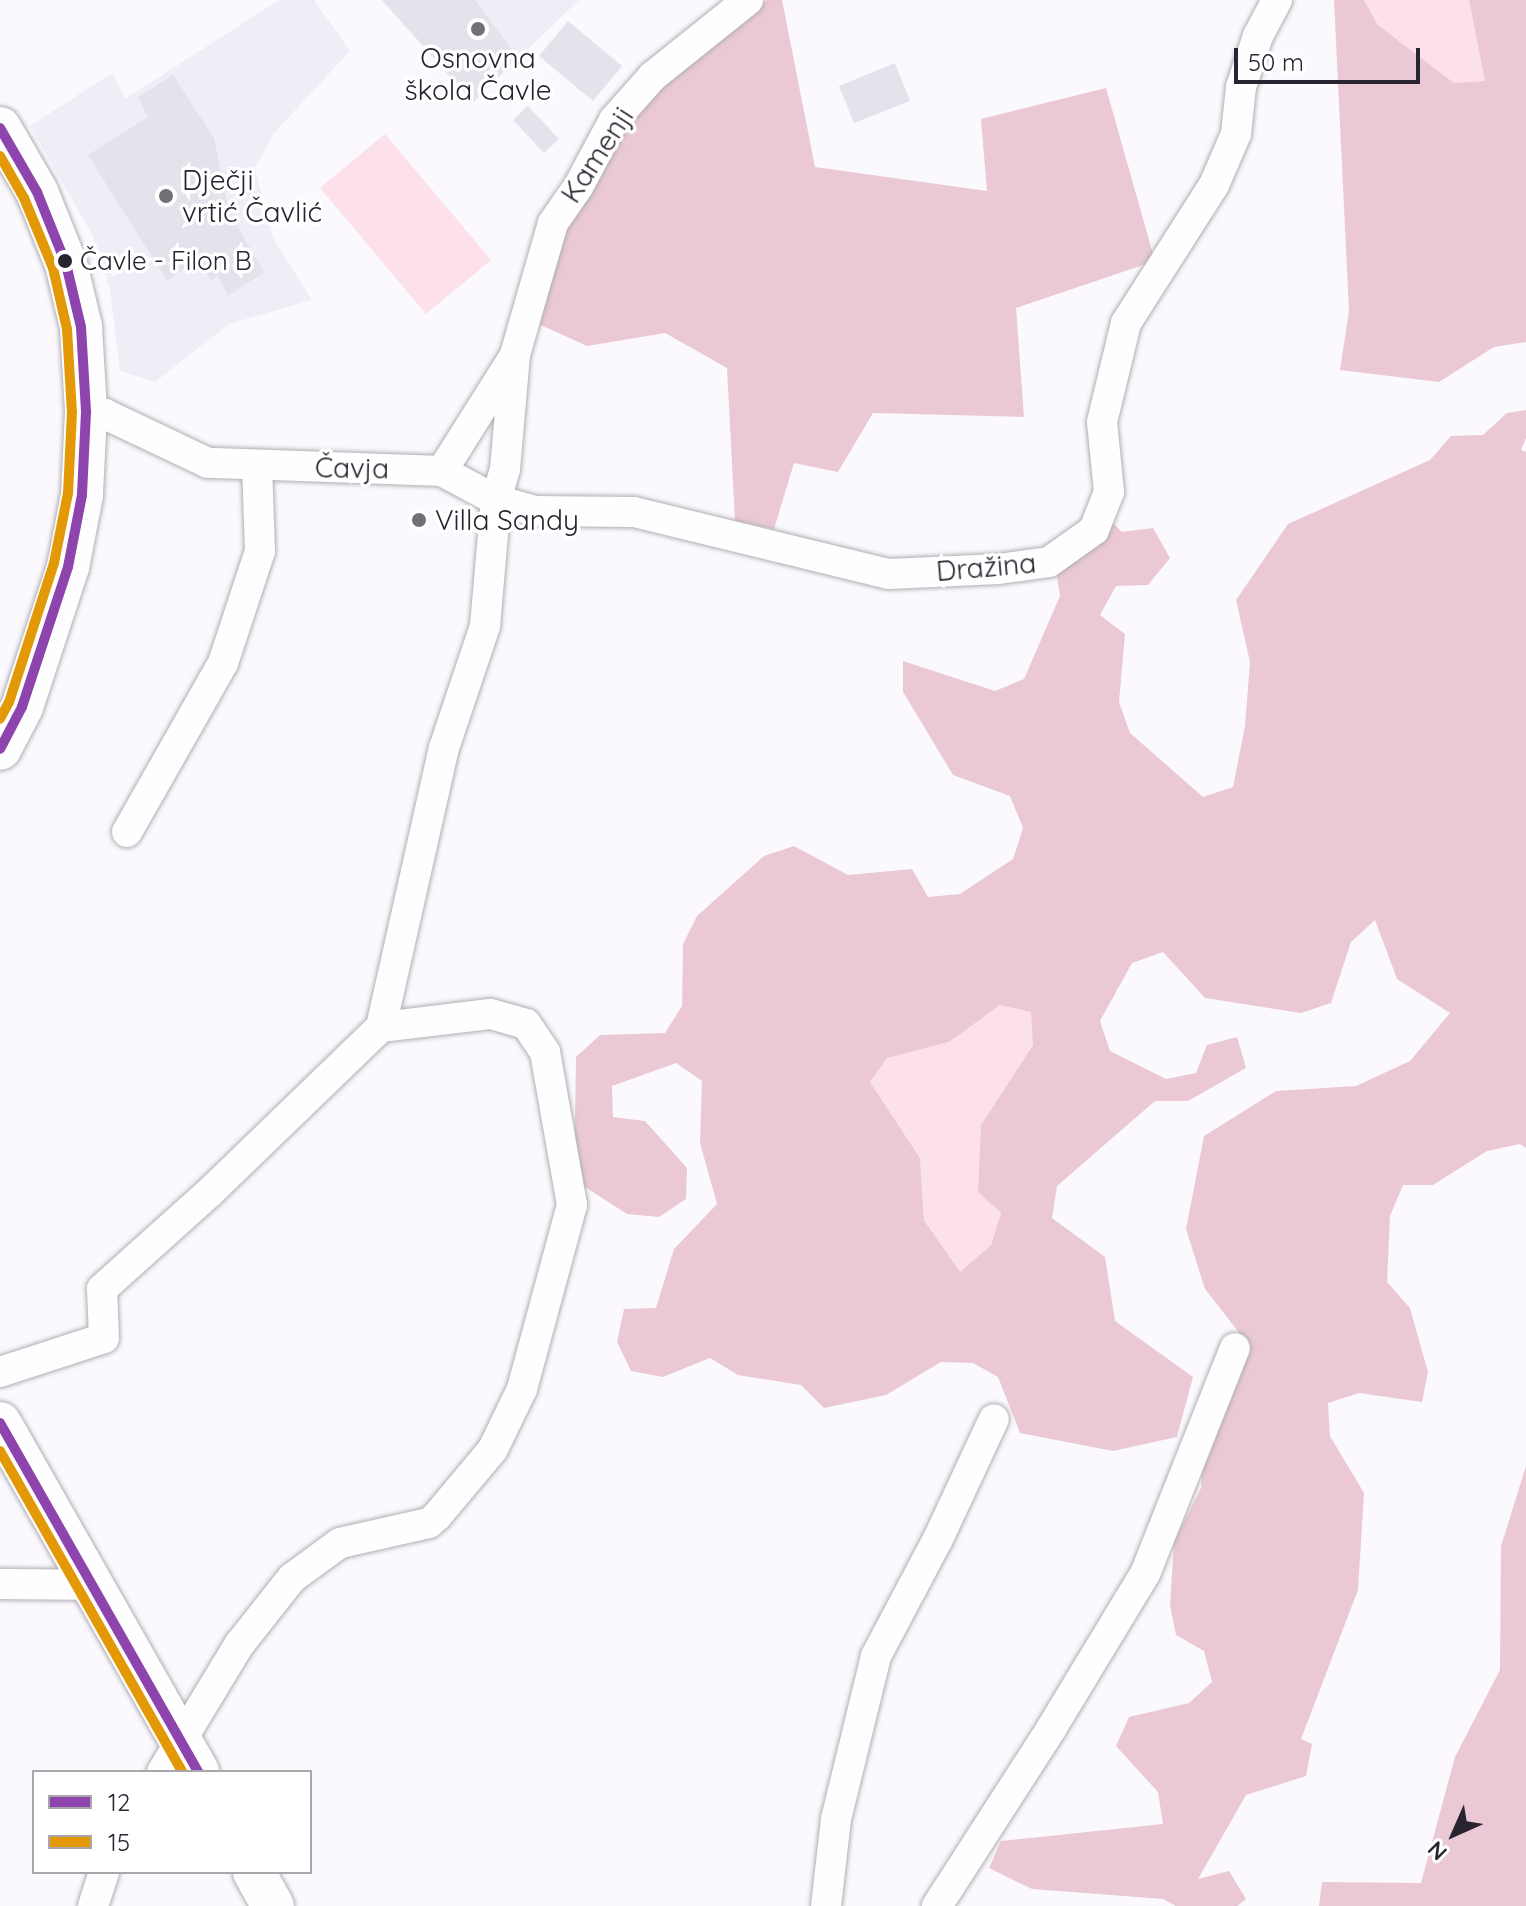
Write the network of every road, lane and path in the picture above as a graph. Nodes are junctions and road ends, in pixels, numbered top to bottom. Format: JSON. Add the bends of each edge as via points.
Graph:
{"nodes":[{"id":1,"x":748,"y":0,"type":"edge"},
{"id":2,"x":1277,"y":0,"type":"edge"},
{"id":3,"x":0,"y":128,"type":"edge"},
{"id":4,"x":515,"y":355,"type":"junction"},
{"id":5,"x":86,"y":412,"type":"junction"},
{"id":6,"x":257,"y":467,"type":"junction"},
{"id":7,"x":442,"y":471,"type":"junction"},
{"id":8,"x":496,"y":500,"type":"junction"},
{"id":9,"x":0,"y":749,"type":"edge"},
{"id":10,"x":127,"y":832,"type":"dead end"},
{"id":11,"x":381,"y":1027,"type":"junction"},
{"id":12,"x":1235,"y":1348,"type":"dead end"},
{"id":13,"x":0,"y":1372,"type":"edge"},
{"id":14,"x":994,"y":1419,"type":"dead end"},
{"id":15,"x":0,"y":1423,"type":"edge"},
{"id":16,"x":0,"y":1584,"type":"edge"},
{"id":17,"x":92,"y":1585,"type":"junction"},
{"id":18,"x":180,"y":1762,"type":"edge"},
{"id":19,"x":103,"y":1874,"type":"edge"},
{"id":20,"x":255,"y":1874,"type":"edge"},
{"id":21,"x":93,"y":1906,"type":"edge"},
{"id":22,"x":273,"y":1906,"type":"edge"},
{"id":23,"x":826,"y":1906,"type":"edge"},
{"id":24,"x":937,"y":1906,"type":"edge"}],
"edges":[{"from":1,"to":4,"type":"street","name":"Kamenji","via":[[653,76],[614,120],[553,223]]},
{"from":2,"to":8,"type":"street","name":"Dražina","via":[[1241,87],[1236,134],[1214,185],[1126,323],[1102,422],[1109,492],[1094,530],[1049,562],[889,574],[634,512],[535,511]]},
{"from":3,"to":5,"type":"main road","via":[[37,192],[66,264],[81,327]]},
{"from":4,"to":7,"type":"street","name":"Kamenji"},
{"from":4,"to":8,"type":"street","name":"Kamenji","via":[[505,469]]},
{"from":5,"to":6,"type":"street","name":"Čavja","via":[[105,414],[208,463]]},
{"from":5,"to":9,"type":"main road","via":[[82,495],[68,567],[22,707]]},
{"from":6,"to":7,"type":"street","name":"Čavja"},
{"from":6,"to":10,"type":"street","via":[[260,551],[223,663]]},
{"from":7,"to":8,"type":"street","name":"Čavja"},
{"from":8,"to":11,"type":"street","via":[[485,626],[444,748]]},
{"from":11,"to":13,"type":"street","via":[[102,1289],[104,1338]]},
{"from":11,"to":18,"type":"street","via":[[490,1014],[526,1024],[545,1052],[572,1205],[522,1389],[493,1449],[429,1523],[340,1543],[292,1578],[239,1645]]},
{"from":12,"to":24,"type":"street","via":[[1145,1574]]},
{"from":14,"to":23,"type":"street","via":[[876,1656],[836,1819]]},
{"from":15,"to":17,"type":"main road"},
{"from":16,"to":17,"type":"street"},
{"from":17,"to":18,"type":"main road"},
{"from":19,"to":21,"type":"street"},
{"from":20,"to":22,"type":"main road"}]}
